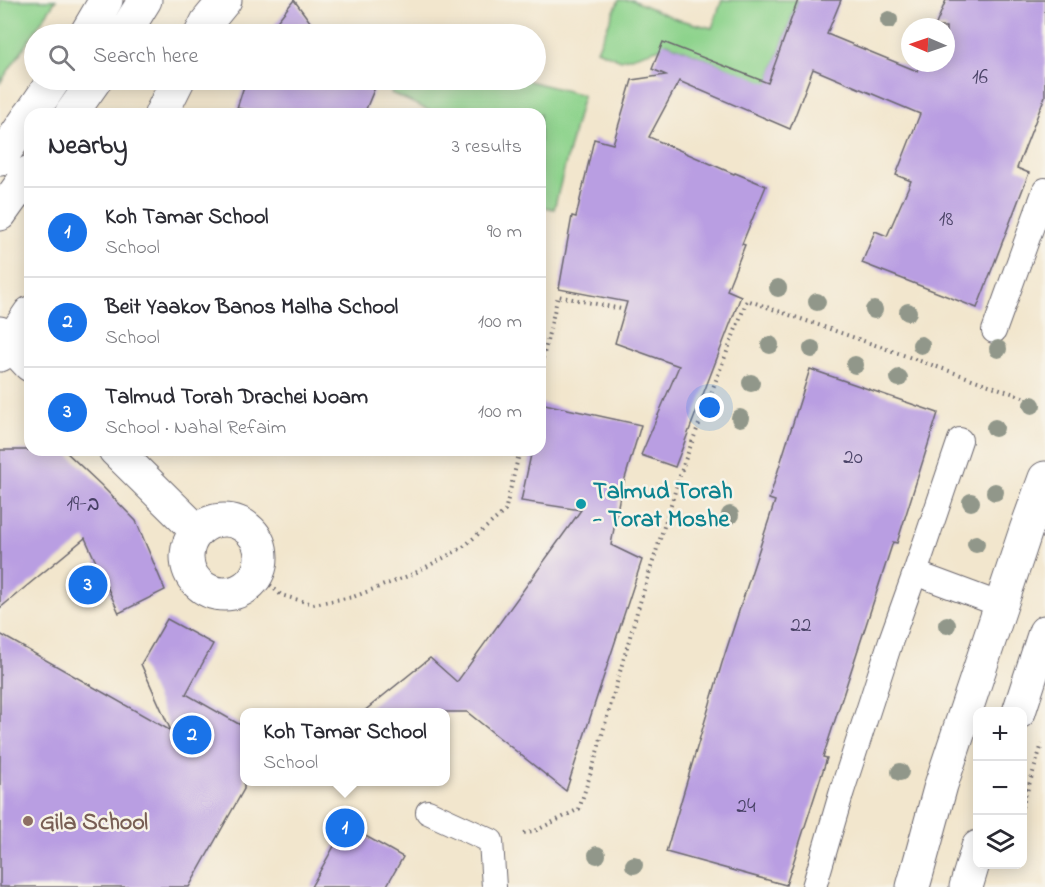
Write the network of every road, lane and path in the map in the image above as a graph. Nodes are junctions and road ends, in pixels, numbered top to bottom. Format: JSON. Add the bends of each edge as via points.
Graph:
{"nodes":[{"id":1,"x":106,"y":0,"type":"edge"},
{"id":2,"x":145,"y":0,"type":"edge"},
{"id":3,"x":225,"y":0,"type":"edge"},
{"id":4,"x":92,"y":24,"type":"edge"},
{"id":5,"x":130,"y":24,"type":"edge"},
{"id":6,"x":206,"y":24,"type":"edge"},
{"id":7,"x":47,"y":90,"type":"edge"},
{"id":8,"x":88,"y":90,"type":"edge"},
{"id":9,"x":173,"y":90,"type":"edge"},
{"id":10,"x":35,"y":108,"type":"edge"},
{"id":11,"x":74,"y":108,"type":"edge"},
{"id":12,"x":164,"y":108,"type":"edge"},
{"id":13,"x":24,"y":124,"type":"edge"},
{"id":14,"x":0,"y":159,"type":"edge"},
{"id":15,"x":24,"y":180,"type":"edge"},
{"id":16,"x":1045,"y":190,"type":"edge"},
{"id":17,"x":0,"y":214,"type":"edge"},
{"id":18,"x":621,"y":309,"type":"dead end"},
{"id":19,"x":24,"y":324,"type":"edge"},
{"id":20,"x":994,"y":331,"type":"dead end"},
{"id":21,"x":546,"y":345,"type":"edge"},
{"id":22,"x":10,"y":349,"type":"edge"},
{"id":23,"x":1023,"y":397,"type":"dead end"},
{"id":24,"x":960,"y":440,"type":"dead end"},
{"id":25,"x":121,"y":456,"type":"edge"},
{"id":26,"x":519,"y":456,"type":"edge"},
{"id":27,"x":1045,"y":478,"type":"edge"},
{"id":28,"x":196,"y":531,"type":"junction"},
{"id":29,"x":256,"y":573,"type":"junction"},
{"id":30,"x":915,"y":573,"type":"junction"},
{"id":31,"x":1001,"y":606,"type":"junction"},
{"id":32,"x":1045,"y":632,"type":"edge"},
{"id":33,"x":1020,"y":707,"type":"edge"},
{"id":34,"x":1045,"y":736,"type":"edge"},
{"id":35,"x":1027,"y":794,"type":"edge"},
{"id":36,"x":428,"y":812,"type":"dead end"},
{"id":37,"x":491,"y":841,"type":"junction"},
{"id":38,"x":973,"y":864,"type":"edge"},
{"id":39,"x":494,"y":887,"type":"edge"},
{"id":40,"x":814,"y":887,"type":"edge"},
{"id":41,"x":913,"y":887,"type":"edge"},
{"id":42,"x":966,"y":887,"type":"edge"}],
"edges":[{"from":1,"to":4,"type":"street"},
{"from":2,"to":5,"type":"street"},
{"from":3,"to":6,"type":"street"},
{"from":7,"to":10,"type":"street"},
{"from":8,"to":11,"type":"street"},
{"from":9,"to":12,"type":"street"},
{"from":13,"to":14,"type":"street"},
{"from":15,"to":17,"type":"street"},
{"from":16,"to":20,"type":"lane"},
{"from":18,"to":21,"type":"path","via":[[558,296]]},
{"from":19,"to":22,"type":"street"},
{"from":23,"to":37,"type":"path","via":[[747,300],[684,463],[579,810],[537,830]]},
{"from":24,"to":30,"type":"lane"},
{"from":25,"to":28,"type":"street"},
{"from":26,"to":29,"type":"path","via":[[505,512],[462,548],[413,574],[353,597],[314,604],[281,595]]},
{"from":27,"to":31,"type":"street"},
{"from":28,"to":29,"type":"street","via":[[217,520],[229,519],[250,530],[260,551]]},
{"from":28,"to":29,"type":"street","via":[[188,548],[188,566],[202,587],[226,594],[238,591]]},
{"from":30,"to":31,"type":"lane"},
{"from":30,"to":40,"type":"lane","via":[[845,780]]},
{"from":31,"to":41,"type":"street","via":[[941,785]]},
{"from":32,"to":33,"type":"street"},
{"from":34,"to":35,"type":"path"},
{"from":36,"to":37,"type":"lane"},
{"from":37,"to":39,"type":"lane"},
{"from":38,"to":42,"type":"street"}]}
